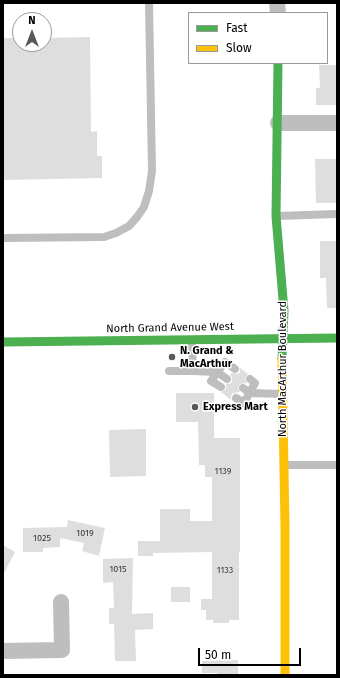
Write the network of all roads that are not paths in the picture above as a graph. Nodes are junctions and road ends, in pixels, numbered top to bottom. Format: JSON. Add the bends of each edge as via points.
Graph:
{"nodes":[{"id":1,"x":149,"y":3,"type":"edge"},
{"id":2,"x":278,"y":64,"type":"edge"},
{"id":3,"x":278,"y":123,"type":"junction"},
{"id":4,"x":337,"y":123,"type":"edge"},
{"id":5,"x":337,"y":214,"type":"edge"},
{"id":6,"x":276,"y":216,"type":"junction"},
{"id":7,"x":3,"y":238,"type":"edge"},
{"id":8,"x":337,"y":338,"type":"edge"},
{"id":9,"x":283,"y":339,"type":"junction"},
{"id":10,"x":192,"y":340,"type":"junction"},
{"id":11,"x":3,"y":342,"type":"edge"},
{"id":12,"x":235,"y":369,"type":"dead end"},
{"id":13,"x":169,"y":371,"type":"dead end"},
{"id":14,"x":193,"y":371,"type":"junction"},
{"id":15,"x":217,"y":372,"type":"junction"},
{"id":16,"x":227,"y":379,"type":"dead end"},
{"id":17,"x":250,"y":379,"type":"dead end"},
{"id":18,"x":221,"y":387,"type":"dead end"},
{"id":19,"x":246,"y":390,"type":"junction"},
{"id":20,"x":283,"y":394,"type":"junction"},
{"id":21,"x":236,"y":398,"type":"dead end"},
{"id":22,"x":284,"y":465,"type":"junction"},
{"id":23,"x":337,"y":466,"type":"edge"},
{"id":24,"x":61,"y":602,"type":"dead end"},
{"id":25,"x":3,"y":651,"type":"edge"},
{"id":26,"x":285,"y":675,"type":"edge"}],
"edges":[{"from":1,"to":7,"type":"lane","via":[[152,171],[150,191],[144,207],[129,226],[104,237]]},
{"from":2,"to":3,"type":"street","name":"North MacArthur Boulevard"},
{"from":3,"to":4,"type":"street"},
{"from":3,"to":6,"type":"street","name":"North MacArthur Boulevard"},
{"from":5,"to":6,"type":"lane"},
{"from":6,"to":9,"type":"street","name":"North MacArthur Boulevard","via":[[282,279]]},
{"from":8,"to":9,"type":"street","name":"North Grand Avenue West"},
{"from":9,"to":10,"type":"street","name":"North Grand Avenue West"},
{"from":9,"to":20,"type":"street","name":"North MacArthur Boulevard"},
{"from":10,"to":11,"type":"street","name":"North Grand Avenue West"},
{"from":10,"to":14,"type":"lane"},
{"from":12,"to":15,"type":"lane","via":[[225,362]]},
{"from":13,"to":14,"type":"lane"},
{"from":14,"to":15,"type":"lane"},
{"from":15,"to":16,"type":"lane"},
{"from":15,"to":18,"type":"lane","via":[[211,381]]},
{"from":17,"to":19,"type":"lane","via":[[256,382]]},
{"from":19,"to":20,"type":"lane"},
{"from":19,"to":21,"type":"lane","via":[[244,403]]},
{"from":20,"to":22,"type":"street","name":"North MacArthur Boulevard"},
{"from":22,"to":23,"type":"lane"},
{"from":22,"to":26,"type":"street","name":"North MacArthur Boulevard"},
{"from":24,"to":25,"type":"street","via":[[62,650]]}]}
